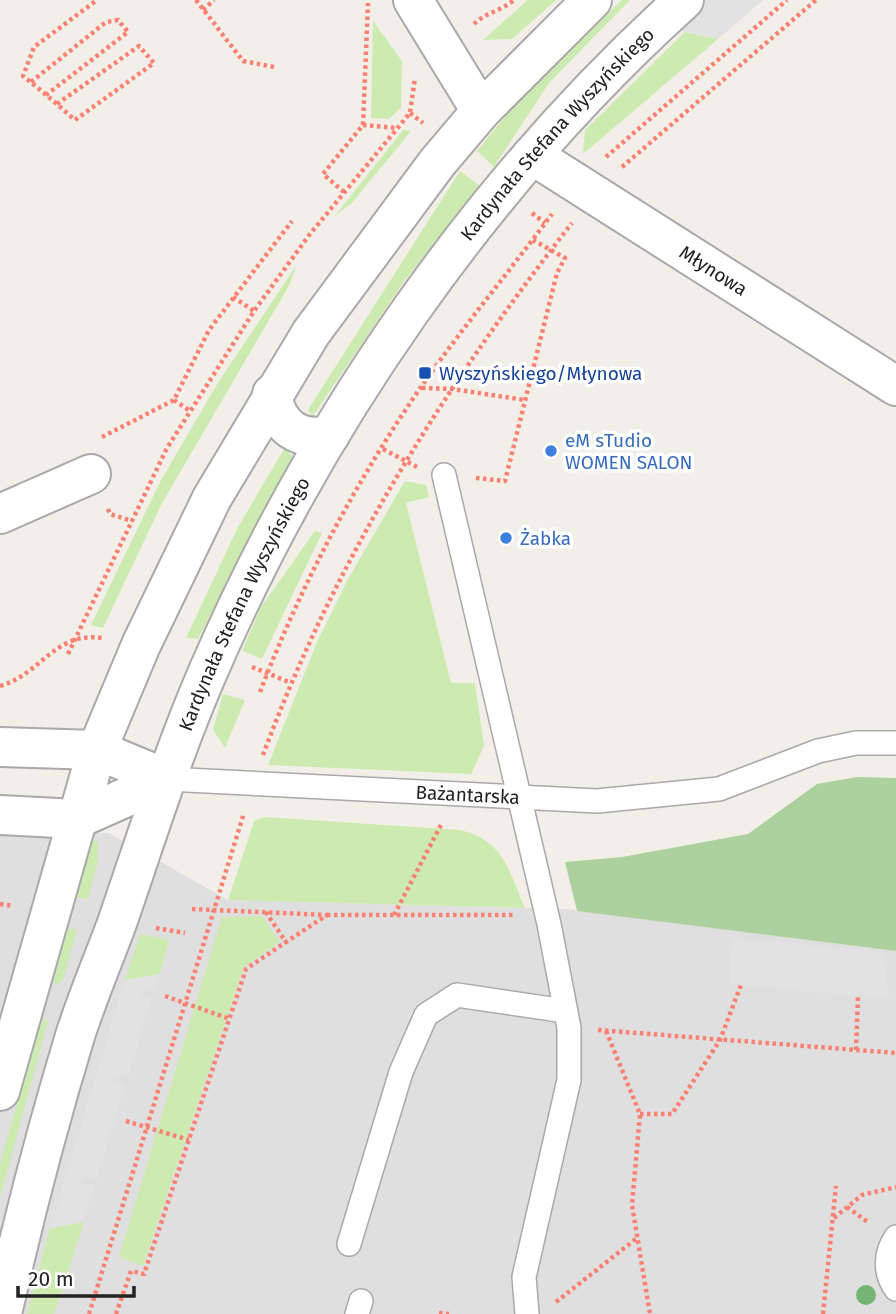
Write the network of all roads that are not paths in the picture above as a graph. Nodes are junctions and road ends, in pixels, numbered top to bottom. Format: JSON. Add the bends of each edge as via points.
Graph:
{"nodes":[{"id":1,"x":413,"y":0,"type":"edge"},
{"id":2,"x":592,"y":0,"type":"edge"},
{"id":3,"x":684,"y":0,"type":"edge"},
{"id":4,"x":481,"y":111,"type":"junction"},
{"id":5,"x":532,"y":155,"type":"junction"},
{"id":6,"x":896,"y":386,"type":"edge"},
{"id":7,"x":272,"y":394,"type":"junction"},
{"id":8,"x":330,"y":435,"type":"junction"},
{"id":9,"x":92,"y":457,"type":"road end"},
{"id":10,"x":444,"y":475,"type":"road end"},
{"id":11,"x":0,"y":513,"type":"edge"},
{"id":12,"x":896,"y":743,"type":"edge"},
{"id":13,"x":0,"y":747,"type":"edge"},
{"id":14,"x":97,"y":750,"type":"junction"},
{"id":15,"x":167,"y":779,"type":"junction"},
{"id":16,"x":519,"y":799,"type":"junction"},
{"id":17,"x":0,"y":815,"type":"edge"},
{"id":18,"x":77,"y":819,"type":"junction"},
{"id":19,"x":23,"y":1007,"type":"junction"},
{"id":20,"x":567,"y":1020,"type":"junction"},
{"id":21,"x":76,"y":1034,"type":"junction"},
{"id":22,"x":0,"y":1091,"type":"edge"},
{"id":23,"x":896,"y":1237,"type":"edge"},
{"id":24,"x":349,"y":1244,"type":"dead end"},
{"id":25,"x":896,"y":1289,"type":"edge"},
{"id":26,"x":2,"y":1314,"type":"edge"},
{"id":27,"x":527,"y":1314,"type":"edge"}],
"edges":[{"from":1,"to":4,"type":"street"},
{"from":2,"to":4,"type":"street"},
{"from":3,"to":5,"type":"street","name":"Kardynała Stefana Wyszyńskiego"},
{"from":4,"to":7,"type":"street","via":[[356,269]]},
{"from":5,"to":6,"type":"street","name":"Młynowa"},
{"from":5,"to":8,"type":"street","name":"Kardynała Stefana Wyszyńskiego","via":[[445,261]]},
{"from":7,"to":8,"type":"street","via":[[280,420],[290,430],[317,438]]},
{"from":7,"to":14,"type":"street","via":[[212,498],[141,645]]},
{"from":8,"to":15,"type":"street","name":"Kardynała Stefana Wyszyńskiego","via":[[257,569],[208,673]]},
{"from":9,"to":11,"type":"street"},
{"from":10,"to":16,"type":"lane","name":"Bażantarska"},
{"from":12,"to":16,"type":"lane","via":[[856,743],[818,751],[741,782],[690,794],[597,801]]},
{"from":13,"to":14,"type":"street"},
{"from":14,"to":15,"type":"street"},
{"from":14,"to":18,"type":"street"},
{"from":15,"to":16,"type":"lane","name":"Bażantarska"},
{"from":15,"to":18,"type":"street"},
{"from":15,"to":21,"type":"street","name":"Kardynała Stefana Wyszyńskiego"},
{"from":16,"to":20,"type":"lane"},
{"from":17,"to":18,"type":"street"},
{"from":18,"to":19,"type":"street"},
{"from":19,"to":21,"type":"street","via":[[41,994],[53,996],[72,1011]]},
{"from":19,"to":22,"type":"street"},
{"from":20,"to":24,"type":"lane","via":[[457,995],[426,1016],[401,1072]]},
{"from":20,"to":27,"type":"lane","via":[[569,1080],[524,1277]]},
{"from":21,"to":26,"type":"street","name":"Kardynała Stefana Wyszyńskiego"},
{"from":23,"to":25,"type":"lane","via":[[887,1269]]}]}
